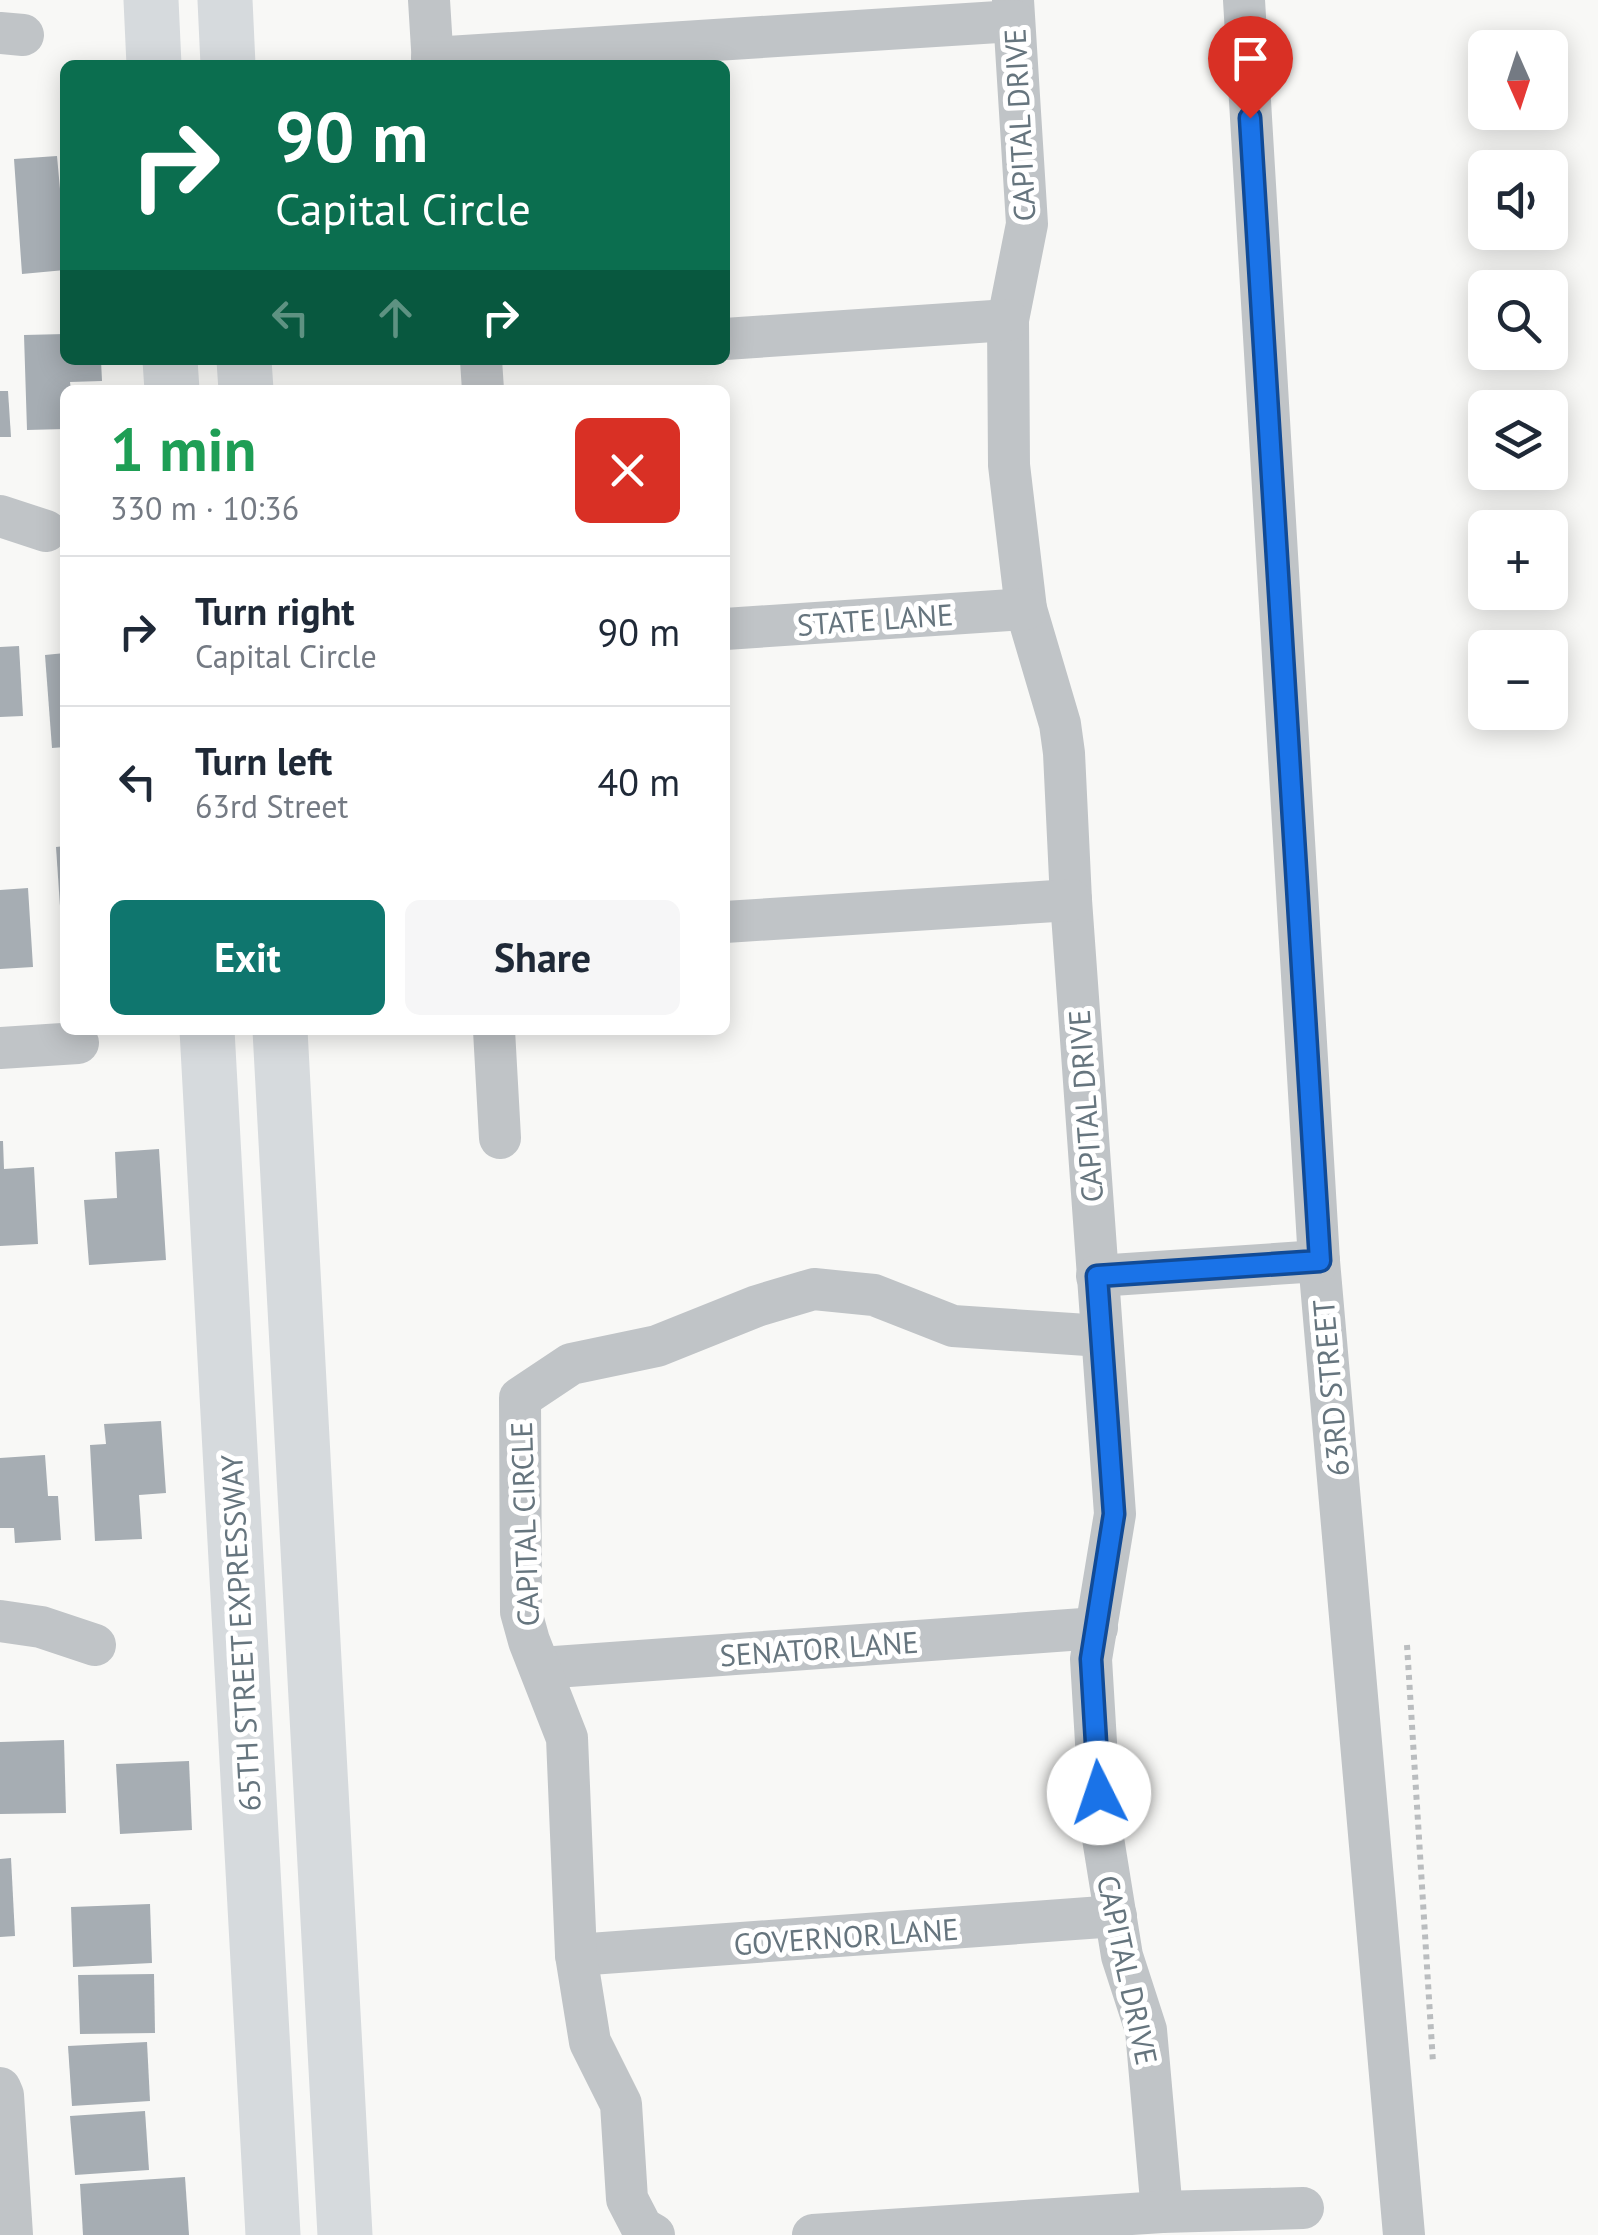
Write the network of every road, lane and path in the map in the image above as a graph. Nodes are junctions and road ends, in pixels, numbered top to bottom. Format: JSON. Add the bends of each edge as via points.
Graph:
{"nodes":[{"id":1,"x":151,"y":0,"type":"edge"},
{"id":2,"x":225,"y":0,"type":"edge"},
{"id":3,"x":429,"y":0,"type":"edge"},
{"id":4,"x":1244,"y":0,"type":"edge"},
{"id":5,"x":1013,"y":10,"type":"edge"},
{"id":6,"x":154,"y":60,"type":"edge"},
{"id":7,"x":228,"y":60,"type":"edge"},
{"id":8,"x":433,"y":60,"type":"edge"},
{"id":9,"x":455,"y":60,"type":"edge"},
{"id":10,"x":1008,"y":320,"type":"junction"},
{"id":11,"x":730,"y":338,"type":"edge"},
{"id":12,"x":0,"y":516,"type":"edge"},
{"id":13,"x":46,"y":531,"type":"dead end"},
{"id":14,"x":1026,"y":609,"type":"junction"},
{"id":15,"x":730,"y":629,"type":"edge"},
{"id":16,"x":1071,"y":900,"type":"junction"},
{"id":17,"x":730,"y":922,"type":"edge"},
{"id":18,"x":207,"y":1035,"type":"edge"},
{"id":19,"x":280,"y":1035,"type":"edge"},
{"id":20,"x":494,"y":1035,"type":"edge"},
{"id":21,"x":78,"y":1043,"type":"dead end"},
{"id":22,"x":0,"y":1048,"type":"edge"},
{"id":23,"x":500,"y":1138,"type":"dead end"},
{"id":24,"x":1320,"y":1261,"type":"junction"},
{"id":25,"x":1097,"y":1276,"type":"junction"},
{"id":26,"x":1102,"y":1336,"type":"junction"},
{"id":27,"x":0,"y":1621,"type":"edge"},
{"id":28,"x":1097,"y":1628,"type":"junction"},
{"id":29,"x":95,"y":1645,"type":"dead end"},
{"id":30,"x":1407,"y":1645,"type":"dead end"},
{"id":31,"x":541,"y":1668,"type":"junction"},
{"id":32,"x":1116,"y":1916,"type":"junction"},
{"id":33,"x":576,"y":1956,"type":"junction"},
{"id":34,"x":1433,"y":2065,"type":"dead end"},
{"id":35,"x":0,"y":2088,"type":"edge"},
{"id":36,"x":1302,"y":2208,"type":"dead end"},
{"id":37,"x":1162,"y":2212,"type":"junction"},
{"id":38,"x":12,"y":2235,"type":"edge"},
{"id":39,"x":272,"y":2235,"type":"edge"},
{"id":40,"x":345,"y":2235,"type":"edge"},
{"id":41,"x":654,"y":2235,"type":"edge"},
{"id":42,"x":813,"y":2235,"type":"edge"},
{"id":43,"x":1404,"y":2235,"type":"edge"}],
"edges":[{"from":1,"to":6,"type":"main road"},
{"from":2,"to":7,"type":"main road"},
{"from":3,"to":8,"type":"street"},
{"from":4,"to":24,"type":"street","name":"63RD STREET"},
{"from":5,"to":9,"type":"street"},
{"from":5,"to":10,"type":"street","name":"CAPITAL DRIVE","via":[[1027,224]]},
{"from":10,"to":11,"type":"street"},
{"from":10,"to":14,"type":"street","name":"CAPITAL DRIVE","via":[[1008,465]]},
{"from":12,"to":13,"type":"street"},
{"from":14,"to":15,"type":"street","name":"STATE LANE"},
{"from":14,"to":16,"type":"street","name":"CAPITAL DRIVE","via":[[1060,724]]},
{"from":16,"to":17,"type":"street"},
{"from":16,"to":25,"type":"street","name":"CAPITAL DRIVE"},
{"from":18,"to":39,"type":"main road","name":"65TH STREET EXPRESSWAY"},
{"from":19,"to":40,"type":"main road"},
{"from":20,"to":23,"type":"street"},
{"from":21,"to":22,"type":"street"},
{"from":24,"to":25,"type":"street"},
{"from":24,"to":43,"type":"street","name":"63RD STREET"},
{"from":25,"to":26,"type":"street","name":"CAPITAL DRIVE"},
{"from":26,"to":28,"type":"street","name":"CAPITAL DRIVE","via":[[1114,1514]]},
{"from":26,"to":31,"type":"street","name":"CAPITAL CIRCLE","via":[[953,1326],[874,1295],[814,1289],[657,1346],[571,1364],[520,1398],[521,1612]]},
{"from":27,"to":29,"type":"street","via":[[41,1626]]},
{"from":28,"to":31,"type":"street","name":"SENATOR LANE"},
{"from":28,"to":32,"type":"street","name":"CAPITAL DRIVE","via":[[1091,1659],[1101,1826]]},
{"from":30,"to":34,"type":"path"},
{"from":31,"to":33,"type":"street","name":"CAPITAL CIRCLE","via":[[567,1738]]},
{"from":32,"to":33,"type":"street","name":"GOVERNOR LANE"},
{"from":32,"to":37,"type":"street","name":"CAPITAL DRIVE","via":[[1146,2030]]},
{"from":33,"to":41,"type":"street","name":"CAPITAL CIRCLE","via":[[590,2042],[621,2104],[627,2199],[642,2228]]},
{"from":35,"to":38,"type":"street"},
{"from":36,"to":37,"type":"street"},
{"from":37,"to":42,"type":"street"}]}
